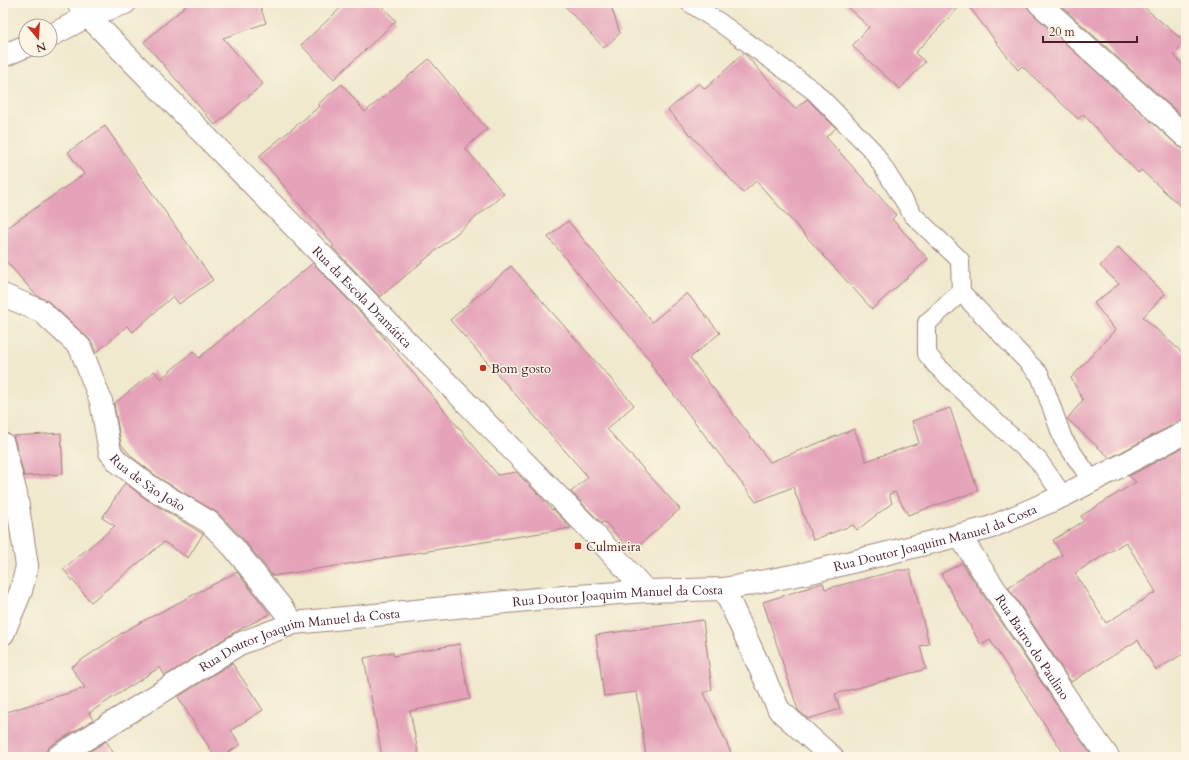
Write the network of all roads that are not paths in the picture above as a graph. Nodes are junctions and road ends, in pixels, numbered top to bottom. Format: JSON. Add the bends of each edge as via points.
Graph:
{"nodes":[{"id":1,"x":126,"y":3,"type":"edge"},
{"id":2,"x":690,"y":3,"type":"edge"},
{"id":3,"x":1040,"y":3,"type":"edge"},
{"id":4,"x":83,"y":10,"type":"edge"},
{"id":5,"x":58,"y":30,"type":"edge"},
{"id":6,"x":18,"y":49,"type":"edge"},
{"id":7,"x":3,"y":56,"type":"edge"},
{"id":8,"x":1186,"y":137,"type":"edge"},
{"id":9,"x":961,"y":292,"type":"junction"},
{"id":10,"x":3,"y":295,"type":"edge"},
{"id":11,"x":1186,"y":432,"type":"edge"},
{"id":12,"x":3,"y":444,"type":"edge"},
{"id":13,"x":1092,"y":481,"type":"junction"},
{"id":14,"x":1063,"y":496,"type":"junction"},
{"id":15,"x":959,"y":535,"type":"junction"},
{"id":16,"x":724,"y":589,"type":"junction"},
{"id":17,"x":646,"y":591,"type":"junction"},
{"id":18,"x":294,"y":623,"type":"junction"},
{"id":19,"x":3,"y":634,"type":"edge"},
{"id":20,"x":57,"y":757,"type":"edge"},
{"id":21,"x":832,"y":757,"type":"edge"},
{"id":22,"x":1108,"y":757,"type":"edge"}],
"edges":[{"from":1,"to":4,"type":"street"},
{"from":2,"to":9,"type":"lane","via":[[814,91],[873,151],[913,215],[960,260]]},
{"from":3,"to":8,"type":"street"},
{"from":4,"to":5,"type":"street"},
{"from":4,"to":17,"type":"street","name":"Rua da Escola Dramática","via":[[586,526]]},
{"from":6,"to":7,"type":"street"},
{"from":9,"to":13,"type":"lane","via":[[1040,375],[1063,439]]},
{"from":9,"to":14,"type":"lane","via":[[927,323],[927,354],[1038,460]]},
{"from":10,"to":18,"type":"street","name":"Rua de São João","via":[[41,311],[80,346],[101,401],[110,452],[118,462],[152,488],[209,522],[234,548]]},
{"from":11,"to":13,"type":"street","name":"Rua Doutor Joaquim Manuel da Costa"},
{"from":12,"to":19,"type":"street","via":[[16,494],[26,566],[21,591]]},
{"from":13,"to":14,"type":"street","name":"Rua Doutor Joaquim Manuel da Costa"},
{"from":14,"to":15,"type":"street","name":"Rua Doutor Joaquim Manuel da Costa","via":[[989,528]]},
{"from":15,"to":16,"type":"street","name":"Rua Doutor Joaquim Manuel da Costa","via":[[807,573]]},
{"from":15,"to":22,"type":"street","name":"Rua Bairro do Paulino"},
{"from":16,"to":17,"type":"street","name":"Rua Doutor Joaquim Manuel da Costa"},
{"from":16,"to":21,"type":"street","via":[[779,710]]},
{"from":17,"to":18,"type":"street","name":"Rua Doutor Joaquim Manuel da Costa"},
{"from":18,"to":20,"type":"street","name":"Rua Doutor Joaquim Manuel da Costa","via":[[239,644]]}]}
